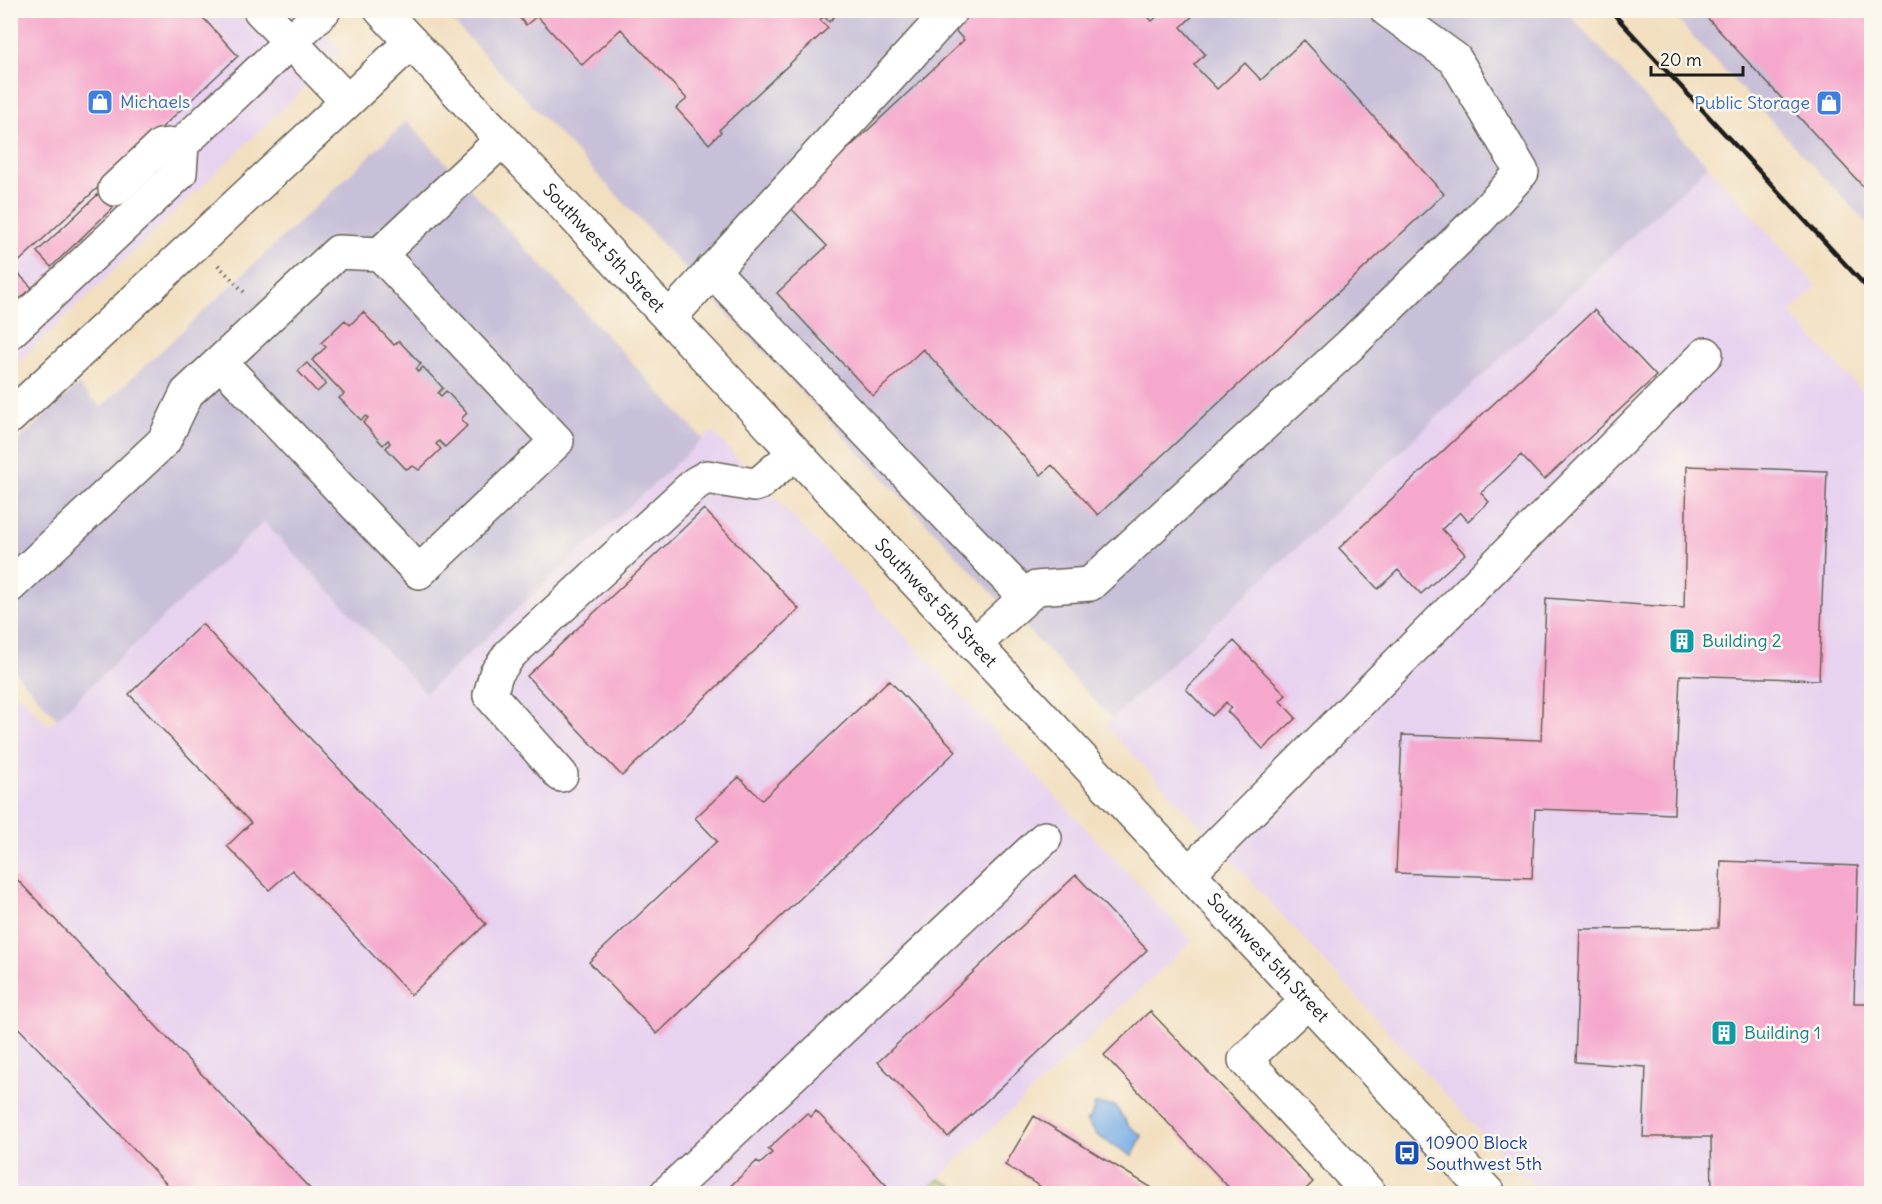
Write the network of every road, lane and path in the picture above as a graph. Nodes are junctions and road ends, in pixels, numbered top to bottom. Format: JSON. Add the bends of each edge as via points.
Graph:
{"nodes":[{"id":1,"x":260,"y":10,"type":"edge"},
{"id":2,"x":324,"y":10,"type":"edge"},
{"id":3,"x":951,"y":10,"type":"edge"},
{"id":4,"x":1387,"y":10,"type":"edge"},
{"id":5,"x":383,"y":11,"type":"edge"},
{"id":6,"x":290,"y":42,"type":"junction"},
{"id":7,"x":411,"y":42,"type":"junction"},
{"id":8,"x":347,"y":101,"type":"junction"},
{"id":9,"x":502,"y":140,"type":"junction"},
{"id":10,"x":182,"y":144,"type":"junction"},
{"id":11,"x":115,"y":189,"type":"dead end"},
{"id":12,"x":380,"y":254,"type":"junction"},
{"id":13,"x":218,"y":264,"type":"dead end"},
{"id":14,"x":712,"y":270,"type":"junction"},
{"id":15,"x":250,"y":299,"type":"dead end"},
{"id":16,"x":669,"y":318,"type":"junction"},
{"id":17,"x":10,"y":332,"type":"edge"},
{"id":18,"x":1706,"y":354,"type":"dead end"},
{"id":19,"x":221,"y":363,"type":"junction"},
{"id":20,"x":10,"y":417,"type":"edge"},
{"id":21,"x":795,"y":453,"type":"junction"},
{"id":22,"x":10,"y":586,"type":"edge"},
{"id":23,"x":1025,"y":597,"type":"junction"},
{"id":24,"x":974,"y":645,"type":"junction"},
{"id":25,"x":561,"y":775,"type":"dead end"},
{"id":26,"x":1045,"y":838,"type":"dead end"},
{"id":27,"x":1189,"y":873,"type":"junction"},
{"id":28,"x":1308,"y":1000,"type":"junction"},
{"id":29,"x":666,"y":1194,"type":"edge"},
{"id":30,"x":1370,"y":1194,"type":"edge"},
{"id":31,"x":1489,"y":1194,"type":"edge"}],
"edges":[{"from":1,"to":6,"type":"street"},
{"from":2,"to":6,"type":"street"},
{"from":3,"to":14,"type":"street"},
{"from":4,"to":23,"type":"street","via":[[1455,58],[1522,172],[1350,345],[1090,584],[1036,588]]},
{"from":5,"to":7,"type":"street","name":"Southwest 5th Street"},
{"from":6,"to":8,"type":"street"},
{"from":6,"to":10,"type":"street"},
{"from":7,"to":8,"type":"street"},
{"from":7,"to":9,"type":"street","name":"Southwest 5th Street"},
{"from":8,"to":20,"type":"street"},
{"from":9,"to":12,"type":"street"},
{"from":9,"to":16,"type":"street","name":"Southwest 5th Street"},
{"from":10,"to":11,"type":"street","via":[[161,146]]},
{"from":10,"to":17,"type":"street","via":[[180,173]]},
{"from":12,"to":19,"type":"street","via":[[338,252]]},
{"from":12,"to":19,"type":"street","via":[[558,441],[419,572]]},
{"from":13,"to":15,"type":"path"},
{"from":14,"to":16,"type":"street"},
{"from":14,"to":23,"type":"street"},
{"from":16,"to":21,"type":"street","name":"Southwest 5th Street"},
{"from":18,"to":27,"type":"street"},
{"from":19,"to":22,"type":"street","via":[[188,393],[164,441]]},
{"from":21,"to":24,"type":"street","name":"Southwest 5th Street"},
{"from":21,"to":25,"type":"street","via":[[754,485],[707,477],[696,483],[510,654],[496,674],[490,695]]},
{"from":23,"to":24,"type":"street"},
{"from":24,"to":27,"type":"street","name":"Southwest 5th Street"},
{"from":26,"to":29,"type":"street"},
{"from":27,"to":28,"type":"street","name":"Southwest 5th Street"},
{"from":28,"to":30,"type":"street","via":[[1245,1060]]},
{"from":28,"to":31,"type":"street","name":"Southwest 5th Street"}]}
